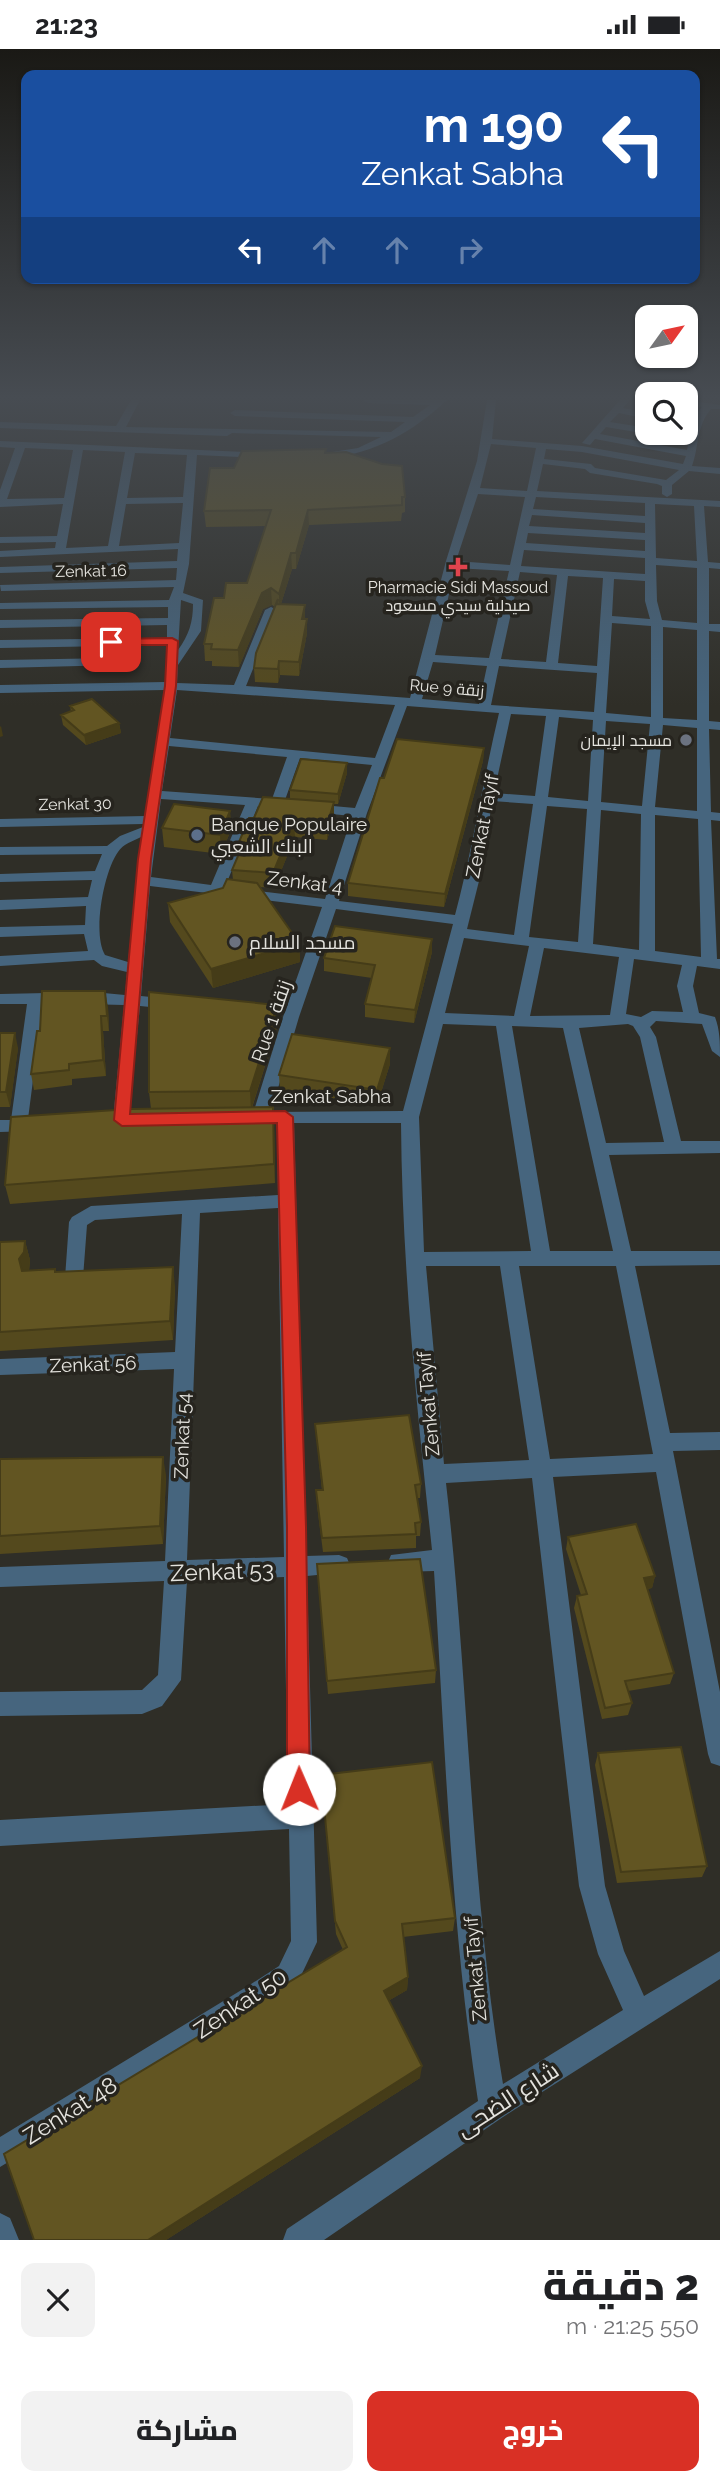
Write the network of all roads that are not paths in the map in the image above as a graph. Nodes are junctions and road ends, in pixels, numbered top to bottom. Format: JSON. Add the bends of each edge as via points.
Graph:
{"nodes":[{"id":1,"x":66,"y":502,"type":"edge"},
{"id":2,"x":121,"y":502,"type":"edge"},
{"id":3,"x":188,"y":502,"type":"edge"},
{"id":4,"x":471,"y":502,"type":"edge"},
{"id":5,"x":529,"y":502,"type":"edge"},
{"id":6,"x":650,"y":502,"type":"edge"},
{"id":7,"x":687,"y":502,"type":"edge"},
{"id":8,"x":699,"y":503,"type":"junction"},
{"id":9,"x":720,"y":504,"type":"edge"},
{"id":10,"x":527,"y":512,"type":"junction"},
{"id":11,"x":652,"y":520,"type":"junction"},
{"id":12,"x":522,"y":529,"type":"junction"},
{"id":13,"x":652,"y":537,"type":"junction"},
{"id":14,"x":61,"y":538,"type":"junction"},
{"id":15,"x":0,"y":540,"type":"edge"},
{"id":16,"x":184,"y":546,"type":"junction"},
{"id":17,"x":520,"y":546,"type":"junction"},
{"id":18,"x":113,"y":551,"type":"junction"},
{"id":19,"x":64,"y":552,"type":"junction"},
{"id":20,"x":0,"y":554,"type":"edge"},
{"id":21,"x":651,"y":558,"type":"junction"},
{"id":22,"x":183,"y":564,"type":"junction"},
{"id":23,"x":451,"y":564,"type":"junction"},
{"id":24,"x":703,"y":565,"type":"junction"},
{"id":25,"x":720,"y":566,"type":"edge"},
{"id":26,"x":516,"y":568,"type":"junction"},
{"id":27,"x":111,"y":569,"type":"junction"},
{"id":28,"x":0,"y":570,"type":"edge"},
{"id":29,"x":66,"y":570,"type":"junction"},
{"id":30,"x":22,"y":571,"type":"junction"},
{"id":31,"x":563,"y":571,"type":"junction"},
{"id":32,"x":610,"y":575,"type":"junction"},
{"id":33,"x":651,"y":578,"type":"junction"},
{"id":34,"x":108,"y":586,"type":"junction"},
{"id":35,"x":1,"y":587,"type":"edge"},
{"id":36,"x":17,"y":587,"type":"junction"},
{"id":37,"x":62,"y":587,"type":"junction"},
{"id":38,"x":177,"y":593,"type":"junction"},
{"id":39,"x":57,"y":605,"type":"junction"},
{"id":40,"x":0,"y":606,"type":"edge"},
{"id":41,"x":271,"y":610,"type":"edge"},
{"id":42,"x":606,"y":619,"type":"junction"},
{"id":43,"x":52,"y":623,"type":"junction"},
{"id":44,"x":657,"y":623,"type":"junction"},
{"id":45,"x":0,"y":624,"type":"edge"},
{"id":46,"x":199,"y":624,"type":"junction"},
{"id":47,"x":704,"y":627,"type":"junction"},
{"id":48,"x":720,"y":628,"type":"edge"},
{"id":49,"x":173,"y":630,"type":"junction"},
{"id":50,"x":99,"y":642,"type":"junction"},
{"id":51,"x":51,"y":643,"type":"junction"},
{"id":52,"x":1,"y":647,"type":"edge"},
{"id":53,"x":430,"y":658,"type":"junction"},
{"id":54,"x":95,"y":662,"type":"junction"},
{"id":55,"x":116,"y":662,"type":"dead end"},
{"id":56,"x":493,"y":663,"type":"junction"},
{"id":57,"x":0,"y":664,"type":"edge"},
{"id":58,"x":48,"y":664,"type":"junction"},
{"id":59,"x":552,"y":666,"type":"junction"},
{"id":60,"x":170,"y":667,"type":"junction"},
{"id":61,"x":603,"y":670,"type":"junction"},
{"id":62,"x":171,"y":686,"type":"junction"},
{"id":63,"x":44,"y":688,"type":"junction"},
{"id":64,"x":0,"y":689,"type":"edge"},
{"id":65,"x":239,"y":689,"type":"junction"},
{"id":66,"x":409,"y":702,"type":"junction"},
{"id":67,"x":484,"y":709,"type":"junction"},
{"id":68,"x":506,"y":710,"type":"junction"},
{"id":69,"x":553,"y":714,"type":"junction"},
{"id":70,"x":600,"y":717,"type":"junction"},
{"id":71,"x":657,"y":721,"type":"junction"},
{"id":72,"x":712,"y":726,"type":"edge"},
{"id":73,"x":161,"y":741,"type":"junction"},
{"id":74,"x":295,"y":754,"type":"junction"},
{"id":75,"x":379,"y":762,"type":"junction"},
{"id":76,"x":154,"y":794,"type":"junction"},
{"id":77,"x":486,"y":796,"type":"junction"},
{"id":78,"x":253,"y":802,"type":"junction"},
{"id":79,"x":541,"y":802,"type":"junction"},
{"id":80,"x":277,"y":804,"type":"junction"},
{"id":81,"x":593,"y":806,"type":"junction"},
{"id":82,"x":648,"y":811,"type":"junction"},
{"id":83,"x":360,"y":813,"type":"junction"},
{"id":84,"x":704,"y":815,"type":"junction"},
{"id":85,"x":720,"y":817,"type":"edge"},
{"id":86,"x":0,"y":823,"type":"edge"},
{"id":87,"x":151,"y":825,"type":"junction"},
{"id":88,"x":112,"y":850,"type":"junction"},
{"id":89,"x":0,"y":851,"type":"edge"},
{"id":90,"x":100,"y":875,"type":"junction"},
{"id":91,"x":0,"y":878,"type":"edge"},
{"id":92,"x":144,"y":881,"type":"junction"},
{"id":93,"x":216,"y":890,"type":"junction"},
{"id":94,"x":95,"y":901,"type":"junction"},
{"id":95,"x":0,"y":905,"type":"edge"},
{"id":96,"x":331,"y":905,"type":"junction"},
{"id":97,"x":459,"y":927,"type":"junction"},
{"id":98,"x":91,"y":929,"type":"junction"},
{"id":99,"x":0,"y":932,"type":"edge"},
{"id":100,"x":529,"y":943,"type":"junction"},
{"id":101,"x":585,"y":949,"type":"junction"},
{"id":102,"x":97,"y":954,"type":"junction"},
{"id":103,"x":627,"y":954,"type":"junction"},
{"id":104,"x":647,"y":956,"type":"junction"},
{"id":105,"x":691,"y":960,"type":"junction"},
{"id":106,"x":0,"y":961,"type":"edge"},
{"id":107,"x":714,"y":963,"type":"edge"},
{"id":108,"x":136,"y":969,"type":"junction"},
{"id":109,"x":36,"y":998,"type":"junction"},
{"id":110,"x":0,"y":999,"type":"edge"},
{"id":111,"x":134,"y":999,"type":"junction"},
{"id":112,"x":191,"y":1006,"type":"edge"},
{"id":113,"x":435,"y":1019,"type":"junction"},
{"id":114,"x":617,"y":1020,"type":"junction"},
{"id":115,"x":708,"y":1020,"type":"edge"},
{"id":116,"x":503,"y":1022,"type":"junction"},
{"id":117,"x":522,"y":1022,"type":"junction"},
{"id":118,"x":570,"y":1023,"type":"junction"},
{"id":119,"x":643,"y":1025,"type":"junction"},
{"id":120,"x":720,"y":1051,"type":"edge"},
{"id":121,"x":285,"y":1117,"type":"junction"},
{"id":122,"x":410,"y":1117,"type":"junction"},
{"id":123,"x":254,"y":1118,"type":"joint"},
{"id":124,"x":146,"y":1120,"type":"edge"},
{"id":125,"x":45,"y":1124,"type":"edge"},
{"id":126,"x":19,"y":1125,"type":"junction"},
{"id":127,"x":0,"y":1126,"type":"edge"},
{"id":128,"x":674,"y":1147,"type":"junction"},
{"id":129,"x":720,"y":1147,"type":"edge"},
{"id":130,"x":600,"y":1149,"type":"junction"},
{"id":131,"x":287,"y":1201,"type":"junction"},
{"id":132,"x":191,"y":1206,"type":"junction"},
{"id":133,"x":623,"y":1257,"type":"junction"},
{"id":134,"x":720,"y":1258,"type":"edge"},
{"id":135,"x":418,"y":1259,"type":"junction"},
{"id":136,"x":542,"y":1259,"type":"junction"},
{"id":137,"x":509,"y":1260,"type":"junction"},
{"id":138,"x":163,"y":1275,"type":"edge"},
{"id":139,"x":188,"y":1275,"type":"junction"},
{"id":140,"x":100,"y":1277,"type":"edge"},
{"id":141,"x":74,"y":1278,"type":"junction"},
{"id":142,"x":49,"y":1279,"type":"edge"},
{"id":143,"x":185,"y":1360,"type":"junction"},
{"id":144,"x":0,"y":1367,"type":"edge"},
{"id":145,"x":720,"y":1441,"type":"edge"},
{"id":146,"x":663,"y":1452,"type":"junction"},
{"id":147,"x":181,"y":1462,"type":"junction"},
{"id":148,"x":156,"y":1463,"type":"edge"},
{"id":149,"x":541,"y":1468,"type":"junction"},
{"id":150,"x":434,"y":1474,"type":"junction"},
{"id":151,"x":444,"y":1560,"type":"junction"},
{"id":152,"x":297,"y":1567,"type":"junction"},
{"id":153,"x":177,"y":1573,"type":"junction"},
{"id":154,"x":0,"y":1577,"type":"edge"},
{"id":155,"x":714,"y":1695,"type":"edge"},
{"id":156,"x":0,"y":1705,"type":"edge"},
{"id":157,"x":720,"y":1754,"type":"edge"},
{"id":158,"x":299,"y":1816,"type":"junction"},
{"id":159,"x":0,"y":1833,"type":"edge"},
{"id":160,"x":720,"y":1964,"type":"edge"},
{"id":161,"x":639,"y":2015,"type":"junction"},
{"id":162,"x":139,"y":2067,"type":"joint"},
{"id":163,"x":493,"y":2107,"type":"junction"},
{"id":164,"x":0,"y":2153,"type":"edge"},
{"id":165,"x":0,"y":2228,"type":"edge"},
{"id":166,"x":4,"y":2240,"type":"edge"},
{"id":167,"x":298,"y":2240,"type":"edge"}],
"edges":[{"from":1,"to":14,"type":"street"},
{"from":2,"to":18,"type":"street"},
{"from":3,"to":16,"type":"street"},
{"from":4,"to":23,"type":"street","name":"Rue 1 زنقة"},
{"from":5,"to":10,"type":"street"},
{"from":6,"to":11,"type":"street"},
{"from":7,"to":8,"type":"street"},
{"from":8,"to":9,"type":"street"},
{"from":8,"to":24,"type":"street"},
{"from":10,"to":11,"type":"street"},
{"from":10,"to":12,"type":"street"},
{"from":11,"to":13,"type":"street"},
{"from":12,"to":13,"type":"street"},
{"from":12,"to":17,"type":"street"},
{"from":13,"to":21,"type":"street"},
{"from":14,"to":15,"type":"street"},
{"from":14,"to":19,"type":"street"},
{"from":16,"to":18,"type":"street"},
{"from":16,"to":22,"type":"street"},
{"from":17,"to":21,"type":"street"},
{"from":17,"to":26,"type":"street"},
{"from":18,"to":19,"type":"street"},
{"from":19,"to":20,"type":"street"},
{"from":19,"to":29,"type":"street"},
{"from":21,"to":24,"type":"street"},
{"from":21,"to":33,"type":"street"},
{"from":22,"to":27,"type":"street"},
{"from":22,"to":38,"type":"street"},
{"from":23,"to":26,"type":"street"},
{"from":23,"to":53,"type":"street","name":"Rue 1 زنقة"},
{"from":24,"to":25,"type":"street"},
{"from":24,"to":47,"type":"street"},
{"from":26,"to":31,"type":"street"},
{"from":26,"to":56,"type":"street"},
{"from":27,"to":29,"type":"street"},
{"from":27,"to":34,"type":"street"},
{"from":28,"to":30,"type":"street"},
{"from":29,"to":30,"type":"street"},
{"from":30,"to":36,"type":"street"},
{"from":31,"to":32,"type":"street"},
{"from":31,"to":59,"type":"street"},
{"from":32,"to":33,"type":"street"},
{"from":32,"to":42,"type":"street"},
{"from":33,"to":44,"type":"street","via":[[651,605]]},
{"from":34,"to":37,"type":"street","name":"Zenkat 16"},
{"from":34,"to":38,"type":"street","name":"Zenkat 16"},
{"from":35,"to":36,"type":"street","name":"Zenkat 16"},
{"from":36,"to":37,"type":"street","name":"Zenkat 16"},
{"from":37,"to":39,"type":"street"},
{"from":38,"to":39,"type":"street"},
{"from":38,"to":46,"type":"street","via":[[200,602]]},
{"from":38,"to":49,"type":"street"},
{"from":39,"to":40,"type":"street"},
{"from":39,"to":43,"type":"street"},
{"from":41,"to":65,"type":"street"},
{"from":42,"to":44,"type":"street"},
{"from":42,"to":61,"type":"street"},
{"from":43,"to":45,"type":"street"},
{"from":43,"to":49,"type":"street"},
{"from":43,"to":51,"type":"street"},
{"from":44,"to":47,"type":"street"},
{"from":44,"to":71,"type":"street"},
{"from":46,"to":49,"type":"street"},
{"from":46,"to":60,"type":"street","via":[[197,636]]},
{"from":47,"to":48,"type":"street"},
{"from":47,"to":72,"type":"street"},
{"from":49,"to":50,"type":"street"},
{"from":49,"to":60,"type":"street"},
{"from":50,"to":51,"type":"street"},
{"from":50,"to":54,"type":"street"},
{"from":51,"to":52,"type":"street"},
{"from":53,"to":56,"type":"street"},
{"from":53,"to":66,"type":"street","name":"Rue 1 زنقة"},
{"from":54,"to":55,"type":"street"},
{"from":54,"to":58,"type":"street"},
{"from":56,"to":59,"type":"street"},
{"from":56,"to":67,"type":"street"},
{"from":57,"to":58,"type":"street"},
{"from":58,"to":63,"type":"street"},
{"from":59,"to":61,"type":"street"},
{"from":60,"to":62,"type":"street"},
{"from":61,"to":70,"type":"street"},
{"from":62,"to":63,"type":"street","name":"Rue 9 زنقة"},
{"from":62,"to":65,"type":"street","name":"Rue 9 زنقة"},
{"from":62,"to":73,"type":"street"},
{"from":63,"to":64,"type":"street","name":"Rue 9 زنقة"},
{"from":65,"to":66,"type":"street","name":"Rue 9 زنقة"},
{"from":66,"to":67,"type":"street","name":"Rue 9 زنقة"},
{"from":66,"to":75,"type":"street","name":"Rue 1 زنقة"},
{"from":67,"to":68,"type":"street","name":"Rue 9 زنقة"},
{"from":68,"to":69,"type":"street","name":"Rue 9 زنقة"},
{"from":68,"to":77,"type":"street","name":"Zenkat Tayif"},
{"from":69,"to":70,"type":"street","name":"Rue 9 زنقة"},
{"from":69,"to":79,"type":"street"},
{"from":70,"to":71,"type":"street","name":"Rue 9 زنقة"},
{"from":70,"to":81,"type":"street"},
{"from":71,"to":72,"type":"street","name":"Rue 9 زنقة"},
{"from":71,"to":82,"type":"street"},
{"from":72,"to":84,"type":"street"},
{"from":73,"to":74,"type":"street"},
{"from":73,"to":76,"type":"street"},
{"from":74,"to":75,"type":"street"},
{"from":74,"to":80,"type":"street"},
{"from":75,"to":83,"type":"street","name":"Rue 1 زنقة"},
{"from":76,"to":78,"type":"street"},
{"from":76,"to":87,"type":"street"},
{"from":77,"to":79,"type":"street"},
{"from":77,"to":97,"type":"street","name":"Zenkat Tayif","via":[[476,865]]},
{"from":78,"to":80,"type":"street"},
{"from":78,"to":93,"type":"street"},
{"from":79,"to":81,"type":"street"},
{"from":79,"to":100,"type":"street"},
{"from":80,"to":83,"type":"street"},
{"from":81,"to":82,"type":"street"},
{"from":81,"to":101,"type":"street"},
{"from":82,"to":84,"type":"street"},
{"from":82,"to":104,"type":"street"},
{"from":83,"to":96,"type":"street","name":"Rue 1 زنقة"},
{"from":84,"to":85,"type":"street"},
{"from":84,"to":107,"type":"street"},
{"from":86,"to":87,"type":"street","name":"Zenkat 30"},
{"from":87,"to":88,"type":"street"},
{"from":87,"to":92,"type":"street"},
{"from":88,"to":89,"type":"street"},
{"from":88,"to":90,"type":"street"},
{"from":90,"to":91,"type":"street"},
{"from":90,"to":94,"type":"street"},
{"from":92,"to":93,"type":"street","name":"Zenkat 4"},
{"from":92,"to":108,"type":"street"},
{"from":93,"to":96,"type":"street","name":"Zenkat 4"},
{"from":94,"to":95,"type":"street"},
{"from":94,"to":98,"type":"street"},
{"from":96,"to":97,"type":"street","name":"Zenkat 4"},
{"from":96,"to":123,"type":"street","name":"Rue 1 زنقة","via":[[285,1016]]},
{"from":97,"to":100,"type":"street","name":"Zenkat 4"},
{"from":97,"to":113,"type":"street","name":"Zenkat Tayif"},
{"from":98,"to":99,"type":"street"},
{"from":98,"to":102,"type":"street"},
{"from":100,"to":101,"type":"street","name":"Zenkat 4"},
{"from":100,"to":117,"type":"street"},
{"from":101,"to":103,"type":"street","name":"Zenkat 4"},
{"from":102,"to":106,"type":"street"},
{"from":102,"to":108,"type":"street","via":[[109,963]]},
{"from":103,"to":104,"type":"street","name":"Zenkat 4"},
{"from":103,"to":114,"type":"street"},
{"from":104,"to":105,"type":"street","name":"Zenkat 4"},
{"from":105,"to":107,"type":"street","name":"Zenkat 4"},
{"from":105,"to":115,"type":"street","via":[[685,986]]},
{"from":108,"to":111,"type":"street"},
{"from":109,"to":110,"type":"street"},
{"from":109,"to":111,"type":"street"},
{"from":109,"to":126,"type":"street"},
{"from":111,"to":112,"type":"street"},
{"from":111,"to":124,"type":"street","via":[[116,1121]]},
{"from":113,"to":116,"type":"street"},
{"from":113,"to":122,"type":"street","name":"Zenkat Tayif"},
{"from":114,"to":118,"type":"street"},
{"from":114,"to":119,"type":"street","via":[[636,1020]]},
{"from":115,"to":119,"type":"street","via":[[652,1016]]},
{"from":115,"to":120,"type":"street"},
{"from":116,"to":117,"type":"street"},
{"from":116,"to":136,"type":"street"},
{"from":117,"to":118,"type":"street"},
{"from":118,"to":130,"type":"street"},
{"from":119,"to":128,"type":"street"},
{"from":121,"to":122,"type":"street","name":"Zenkat Sabha"},
{"from":121,"to":123,"type":"street","name":"Zenkat Sabha"},
{"from":121,"to":131,"type":"street","name":"Zenkat 50"},
{"from":122,"to":135,"type":"street","name":"Zenkat Tayif","via":[[411,1198]]},
{"from":125,"to":126,"type":"street"},
{"from":126,"to":127,"type":"street"},
{"from":128,"to":129,"type":"street"},
{"from":128,"to":130,"type":"street"},
{"from":130,"to":133,"type":"street"},
{"from":131,"to":132,"type":"street"},
{"from":131,"to":152,"type":"street","name":"Zenkat 50"},
{"from":132,"to":139,"type":"street","name":"Zenkat 54"},
{"from":132,"to":141,"type":"street","via":[[101,1210],[83,1216],[78,1222]]},
{"from":133,"to":134,"type":"street"},
{"from":133,"to":136,"type":"street"},
{"from":133,"to":146,"type":"street"},
{"from":135,"to":137,"type":"street"},
{"from":135,"to":150,"type":"street","name":"Zenkat Tayif"},
{"from":136,"to":137,"type":"street"},
{"from":137,"to":149,"type":"street"},
{"from":138,"to":139,"type":"street"},
{"from":139,"to":143,"type":"street","name":"Zenkat 54"},
{"from":140,"to":141,"type":"street"},
{"from":141,"to":142,"type":"street"},
{"from":143,"to":144,"type":"street","name":"Zenkat 56"},
{"from":143,"to":147,"type":"street","name":"Zenkat 54"},
{"from":145,"to":146,"type":"street"},
{"from":146,"to":149,"type":"street"},
{"from":146,"to":155,"type":"street"},
{"from":147,"to":148,"type":"street"},
{"from":147,"to":153,"type":"street","name":"Zenkat 54"},
{"from":149,"to":150,"type":"street"},
{"from":149,"to":161,"type":"street","via":[[592,1886],[611,1954]]},
{"from":150,"to":151,"type":"street","name":"Zenkat Tayif"},
{"from":151,"to":152,"type":"street","name":"Zenkat 53"},
{"from":151,"to":163,"type":"street","name":"Zenkat Tayif","via":[[467,1880]]},
{"from":152,"to":153,"type":"street","name":"Zenkat 53"},
{"from":152,"to":158,"type":"street","name":"Zenkat 50"},
{"from":153,"to":154,"type":"street","name":"Zenkat 53"},
{"from":153,"to":156,"type":"street","name":"Zenkat 54","via":[[169,1680],[154,1698],[97,1705]]},
{"from":155,"to":157,"type":"street"},
{"from":158,"to":159,"type":"street"},
{"from":158,"to":162,"type":"street","name":"Zenkat 50","via":[[304,1942],[288,1975]]},
{"from":160,"to":161,"type":"street","name":"شارع الضحى"},
{"from":161,"to":163,"type":"street","name":"شارع الضحى"},
{"from":162,"to":164,"type":"street","name":"Zenkat 48"},
{"from":163,"to":167,"type":"street","name":"شارع الضحى"},
{"from":165,"to":166,"type":"street"}]}
